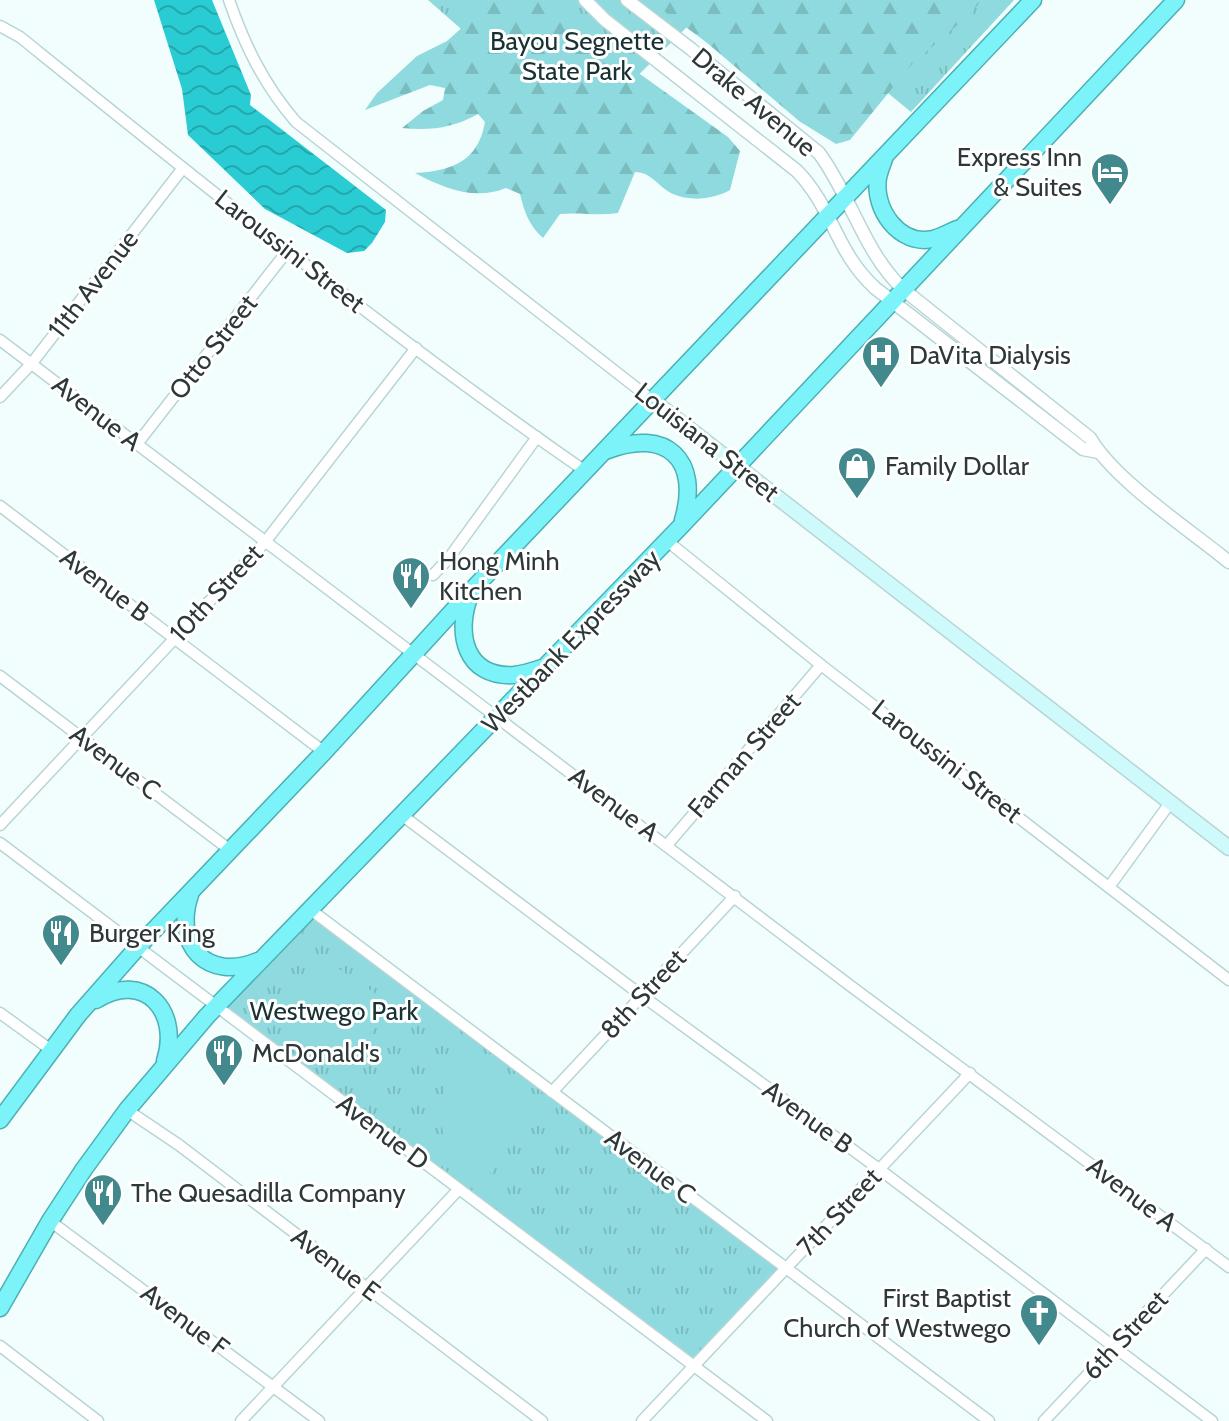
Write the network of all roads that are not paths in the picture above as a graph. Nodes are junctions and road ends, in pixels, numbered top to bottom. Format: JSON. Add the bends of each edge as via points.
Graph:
{"nodes":[{"id":1,"x":229,"y":0,"type":"edge"},
{"id":2,"x":585,"y":0,"type":"edge"},
{"id":3,"x":627,"y":0,"type":"edge"},
{"id":4,"x":1033,"y":0,"type":"edge"},
{"id":5,"x":1176,"y":0,"type":"edge"},
{"id":6,"x":0,"y":26,"type":"edge"},
{"id":7,"x":886,"y":154,"type":"junction"},
{"id":8,"x":183,"y":168,"type":"junction"},
{"id":9,"x":846,"y":196,"type":"junction"},
{"id":10,"x":828,"y":216,"type":"junction"},
{"id":11,"x":964,"y":226,"type":"junction"},
{"id":12,"x":288,"y":250,"type":"junction"},
{"id":13,"x":898,"y":296,"type":"junction"},
{"id":14,"x":0,"y":340,"type":"edge"},
{"id":15,"x":416,"y":348,"type":"junction"},
{"id":16,"x":32,"y":363,"type":"junction"},
{"id":17,"x":0,"y":397,"type":"edge"},
{"id":18,"x":652,"y":400,"type":"junction"},
{"id":19,"x":537,"y":437,"type":"junction"},
{"id":20,"x":137,"y":444,"type":"junction"},
{"id":21,"x":603,"y":452,"type":"junction"},
{"id":22,"x":738,"y":465,"type":"junction"},
{"id":23,"x":585,"y":471,"type":"junction"},
{"id":24,"x":0,"y":506,"type":"edge"},
{"id":25,"x":682,"y":525,"type":"junction"},
{"id":26,"x":666,"y":540,"type":"junction"},
{"id":27,"x":265,"y":542,"type":"junction"},
{"id":28,"x":1229,"y":562,"type":"edge"},
{"id":29,"x":433,"y":575,"type":"dead end"},
{"id":30,"x":472,"y":590,"type":"junction"},
{"id":31,"x":175,"y":638,"type":"junction"},
{"id":32,"x":414,"y":653,"type":"junction"},
{"id":33,"x":821,"y":665,"type":"junction"},
{"id":34,"x":546,"y":667,"type":"junction"},
{"id":35,"x":0,"y":676,"type":"edge"},
{"id":36,"x":499,"y":716,"type":"junction"},
{"id":37,"x":82,"y":737,"type":"junction"},
{"id":38,"x":324,"y":752,"type":"junction"},
{"id":39,"x":1170,"y":803,"type":"junction"},
{"id":40,"x":403,"y":816,"type":"junction"},
{"id":41,"x":0,"y":825,"type":"edge"},
{"id":42,"x":0,"y":843,"type":"edge"},
{"id":43,"x":667,"y":845,"type":"junction"},
{"id":44,"x":1229,"y":848,"type":"edge"},
{"id":45,"x":230,"y":850,"type":"junction"},
{"id":46,"x":1109,"y":887,"type":"junction"},
{"id":47,"x":192,"y":890,"type":"junction"},
{"id":48,"x":735,"y":896,"type":"junction"},
{"id":49,"x":311,"y":910,"type":"junction"},
{"id":50,"x":137,"y":948,"type":"junction"},
{"id":51,"x":266,"y":958,"type":"junction"},
{"id":52,"x":1229,"y":980,"type":"edge"},
{"id":53,"x":641,"y":995,"type":"junction"},
{"id":54,"x":217,"y":1006,"type":"junction"},
{"id":55,"x":0,"y":1013,"type":"edge"},
{"id":56,"x":78,"y":1015,"type":"junction"},
{"id":57,"x":51,"y":1050,"type":"junction"},
{"id":58,"x":163,"y":1066,"type":"junction"},
{"id":59,"x":970,"y":1073,"type":"junction"},
{"id":60,"x":552,"y":1092,"type":"junction"},
{"id":61,"x":127,"y":1110,"type":"junction"},
{"id":62,"x":0,"y":1120,"type":"edge"},
{"id":63,"x":879,"y":1169,"type":"junction"},
{"id":64,"x":459,"y":1189,"type":"junction"},
{"id":65,"x":50,"y":1221,"type":"junction"},
{"id":66,"x":1206,"y":1249,"type":"junction"},
{"id":67,"x":1229,"y":1267,"type":"edge"},
{"id":68,"x":786,"y":1268,"type":"junction"},
{"id":69,"x":366,"y":1287,"type":"junction"},
{"id":70,"x":0,"y":1308,"type":"edge"},
{"id":71,"x":0,"y":1346,"type":"edge"},
{"id":72,"x":1114,"y":1347,"type":"junction"},
{"id":73,"x":694,"y":1366,"type":"junction"},
{"id":74,"x":273,"y":1387,"type":"junction"},
{"id":75,"x":98,"y":1421,"type":"edge"},
{"id":76,"x":241,"y":1421,"type":"edge"},
{"id":77,"x":319,"y":1421,"type":"edge"},
{"id":78,"x":542,"y":1421,"type":"edge"},
{"id":79,"x":642,"y":1421,"type":"edge"},
{"id":80,"x":767,"y":1421,"type":"edge"},
{"id":81,"x":989,"y":1421,"type":"edge"},
{"id":82,"x":1044,"y":1421,"type":"edge"},
{"id":83,"x":1212,"y":1421,"type":"edge"}],
"edges":[{"from":1,"to":18,"type":"street","name":"Louisiana Street","via":[[256,67],[296,122]]},
{"from":2,"to":10,"type":"street","name":"Drake Avenue","via":[[797,171]]},
{"from":3,"to":9,"type":"street","name":"Drake Avenue","via":[[819,153]]},
{"from":4,"to":7,"type":"highway"},
{"from":5,"to":11,"type":"highway","name":"Westbank Expressway"},
{"from":6,"to":8,"type":"street","name":"Laroussini Street"},
{"from":7,"to":9,"type":"highway"},
{"from":7,"to":11,"type":"highway","via":[[878,194],[898,230],[934,239]]},
{"from":8,"to":12,"type":"street","name":"Laroussini Street"},
{"from":8,"to":16,"type":"street","name":"11th Avenue"},
{"from":9,"to":10,"type":"highway"},
{"from":9,"to":13,"type":"street","name":"Drake Avenue"},
{"from":10,"to":13,"type":"street","name":"Drake Avenue","via":[[862,275]]},
{"from":10,"to":18,"type":"highway"},
{"from":11,"to":13,"type":"highway","name":"Westbank Expressway"},
{"from":12,"to":15,"type":"street","name":"Laroussini Street"},
{"from":12,"to":20,"type":"street","name":"Otto Street"},
{"from":13,"to":22,"type":"highway","name":"Westbank Expressway"},
{"from":13,"to":28,"type":"street","name":"Drake Avenue"},
{"from":14,"to":16,"type":"street","name":"Avenue A"},
{"from":15,"to":19,"type":"street","name":"Laroussini Street"},
{"from":15,"to":27,"type":"street","name":"10th Street"},
{"from":16,"to":17,"type":"street","name":"11th Avenue"},
{"from":16,"to":20,"type":"street","name":"Avenue A"},
{"from":18,"to":21,"type":"highway"},
{"from":18,"to":22,"type":"main road","name":"Louisiana Street"},
{"from":19,"to":23,"type":"street","name":"Laroussini Street"},
{"from":19,"to":29,"type":"street"},
{"from":20,"to":27,"type":"street","name":"Avenue A"},
{"from":21,"to":23,"type":"highway"},
{"from":21,"to":25,"type":"highway","via":[[643,442],[674,454],[690,488]]},
{"from":22,"to":25,"type":"highway","name":"Westbank Expressway"},
{"from":22,"to":39,"type":"main road","name":"Louisiana Street"},
{"from":23,"to":30,"type":"highway"},
{"from":24,"to":31,"type":"street","name":"Avenue B"},
{"from":25,"to":26,"type":"highway","name":"Westbank Expressway"},
{"from":26,"to":33,"type":"street","name":"Laroussini Street"},
{"from":26,"to":34,"type":"highway","name":"Westbank Expressway"},
{"from":27,"to":31,"type":"street","name":"10th Street"},
{"from":27,"to":32,"type":"street","name":"Avenue A"},
{"from":30,"to":32,"type":"highway"},
{"from":30,"to":34,"type":"highway","via":[[462,627],[463,641],[476,662],[512,675]]},
{"from":31,"to":37,"type":"street","name":"10th Street"},
{"from":31,"to":38,"type":"street","name":"Avenue B"},
{"from":32,"to":36,"type":"street","name":"Avenue A"},
{"from":32,"to":38,"type":"highway"},
{"from":33,"to":43,"type":"street","name":"Farman Street"},
{"from":33,"to":46,"type":"street","name":"Laroussini Street"},
{"from":34,"to":36,"type":"highway","name":"Westbank Expressway"},
{"from":35,"to":37,"type":"street","name":"Avenue C"},
{"from":36,"to":40,"type":"highway","name":"Westbank Expressway"},
{"from":36,"to":43,"type":"street","name":"Avenue A"},
{"from":37,"to":41,"type":"street","name":"10th Street"},
{"from":37,"to":45,"type":"street","name":"Avenue C"},
{"from":38,"to":45,"type":"highway"},
{"from":39,"to":44,"type":"main road","name":"Louisiana Street"},
{"from":39,"to":46,"type":"street"},
{"from":40,"to":49,"type":"highway","name":"Westbank Expressway"},
{"from":40,"to":53,"type":"street","name":"Avenue B"},
{"from":42,"to":50,"type":"street","name":"Avenue D"},
{"from":43,"to":48,"type":"street","name":"Avenue A"},
{"from":45,"to":47,"type":"highway"},
{"from":46,"to":52,"type":"street","name":"Laroussini Street"},
{"from":47,"to":50,"type":"highway"},
{"from":47,"to":51,"type":"highway","via":[[184,922],[199,956],[227,968]]},
{"from":48,"to":53,"type":"street","name":"8th Street"},
{"from":48,"to":59,"type":"street","name":"Avenue A"},
{"from":49,"to":51,"type":"highway","name":"Westbank Expressway"},
{"from":49,"to":60,"type":"street","name":"Avenue C"},
{"from":50,"to":54,"type":"street","name":"Avenue D"},
{"from":50,"to":56,"type":"highway"},
{"from":51,"to":54,"type":"highway","name":"Westbank Expressway"},
{"from":53,"to":60,"type":"street","name":"8th Street"},
{"from":53,"to":63,"type":"street","name":"Avenue B"},
{"from":54,"to":58,"type":"highway","name":"Westbank Expressway"},
{"from":54,"to":64,"type":"street","name":"Avenue D"},
{"from":55,"to":57,"type":"street"},
{"from":56,"to":57,"type":"highway"},
{"from":56,"to":58,"type":"highway","via":[[112,991],[154,1000],[171,1033]]},
{"from":57,"to":62,"type":"highway"},
{"from":58,"to":61,"type":"highway","name":"Westbank Expressway"},
{"from":59,"to":63,"type":"street","name":"7th Street"},
{"from":59,"to":66,"type":"street","name":"Avenue A"},
{"from":60,"to":68,"type":"street","name":"Avenue C"},
{"from":61,"to":65,"type":"highway","name":"Westbank Expressway"},
{"from":61,"to":69,"type":"street","name":"Avenue E"},
{"from":63,"to":68,"type":"street","name":"7th Street"},
{"from":63,"to":72,"type":"street","name":"Avenue B"},
{"from":64,"to":69,"type":"street"},
{"from":64,"to":73,"type":"street","name":"Avenue D"},
{"from":65,"to":70,"type":"highway","name":"Westbank Expressway"},
{"from":65,"to":74,"type":"street","name":"Avenue F"},
{"from":66,"to":67,"type":"street","name":"Avenue A"},
{"from":66,"to":72,"type":"street","name":"6th Street"},
{"from":68,"to":73,"type":"street","name":"7th Street"},
{"from":68,"to":81,"type":"street","name":"Avenue C"},
{"from":69,"to":74,"type":"street"},
{"from":69,"to":78,"type":"street","name":"Avenue E"},
{"from":71,"to":75,"type":"street"},
{"from":72,"to":82,"type":"street","name":"6th Street"},
{"from":72,"to":83,"type":"street","name":"Avenue B"},
{"from":73,"to":79,"type":"street","name":"7th Street"},
{"from":73,"to":80,"type":"street","name":"Avenue D"},
{"from":74,"to":76,"type":"street"},
{"from":74,"to":77,"type":"street","name":"Avenue F"}]}
